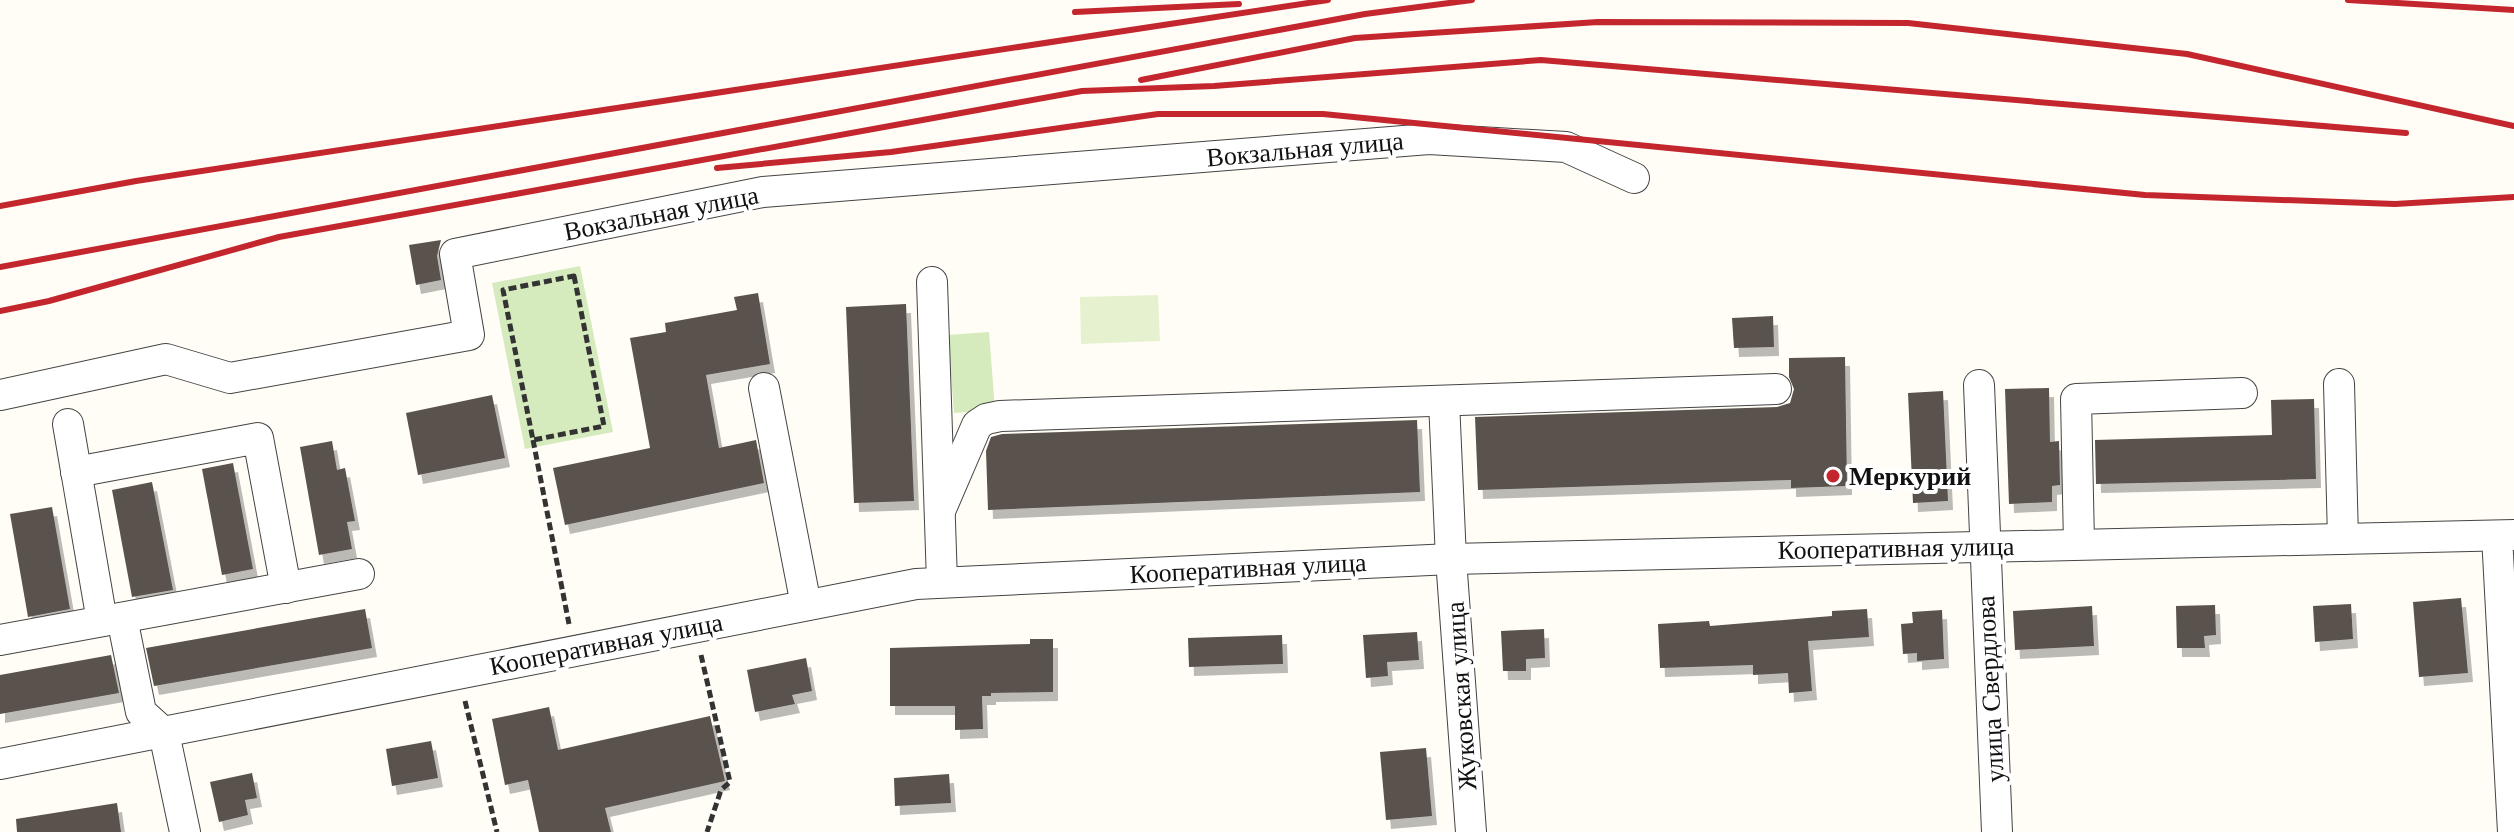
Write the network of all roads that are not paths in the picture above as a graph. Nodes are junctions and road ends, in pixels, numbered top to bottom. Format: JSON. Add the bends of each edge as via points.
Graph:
{"nodes":[{"id":1,"x":1634,"y":178,"type":"dead end"},
{"id":2,"x":932,"y":282,"type":"dead end"},
{"id":3,"x":2339,"y":384,"type":"dead end"},
{"id":4,"x":1979,"y":385,"type":"dead end"},
{"id":5,"x":764,"y":388,"type":"dead end"},
{"id":6,"x":1776,"y":389,"type":"dead end"},
{"id":7,"x":2242,"y":393,"type":"dead end"},
{"id":8,"x":0,"y":395,"type":"edge"},
{"id":9,"x":1444,"y":401,"type":"junction"},
{"id":10,"x":68,"y":424,"type":"dead end"},
{"id":11,"x":76,"y":472,"type":"junction"},
{"id":12,"x":940,"y":511,"type":"junction"},
{"id":13,"x":2505,"y":535,"type":"edge"},
{"id":14,"x":2343,"y":539,"type":"junction"},
{"id":15,"x":2079,"y":544,"type":"junction"},
{"id":16,"x":1984,"y":546,"type":"junction"},
{"id":17,"x":1451,"y":559,"type":"junction"},
{"id":18,"x":359,"y":574,"type":"dead end"},
{"id":19,"x":942,"y":582,"type":"junction"},
{"id":20,"x":286,"y":588,"type":"junction"},
{"id":21,"x":806,"y":605,"type":"junction"},
{"id":22,"x":112,"y":620,"type":"junction"},
{"id":23,"x":0,"y":640,"type":"edge"},
{"id":24,"x":164,"y":733,"type":"junction"},
{"id":25,"x":0,"y":764,"type":"edge"},
{"id":26,"x":185,"y":832,"type":"edge"},
{"id":27,"x":1471,"y":832,"type":"edge"},
{"id":28,"x":1997,"y":832,"type":"edge"},
{"id":29,"x":2513,"y":832,"type":"edge"}],
"edges":[{"from":1,"to":8,"type":"street","name":"Вокзальная улица","via":[[1566,147],[1429,139],[763,192],[455,254],[469,335],[230,378],[166,359]]},
{"from":2,"to":12,"type":"street"},
{"from":3,"to":14,"type":"street"},
{"from":4,"to":16,"type":"street","name":"улица Свердлова"},
{"from":5,"to":21,"type":"street"},
{"from":6,"to":9,"type":"street"},
{"from":7,"to":15,"type":"street","via":[[2076,399]]},
{"from":9,"to":12,"type":"street","via":[[986,419],[977,425]]},
{"from":9,"to":17,"type":"street","name":"Жуковская улица"},
{"from":10,"to":11,"type":"street"},
{"from":11,"to":20,"type":"street","via":[[258,438]]},
{"from":11,"to":22,"type":"street"},
{"from":12,"to":19,"type":"street"},
{"from":13,"to":14,"type":"street","name":"Кооперативная улица"},
{"from":13,"to":29,"type":"street"},
{"from":14,"to":15,"type":"street","name":"Кооперативная улица"},
{"from":15,"to":16,"type":"street","name":"Кооперативная улица"},
{"from":16,"to":17,"type":"street","name":"Кооперативная улица"},
{"from":16,"to":28,"type":"street","name":"улица Свердлова"},
{"from":17,"to":19,"type":"street","name":"Кооперативная улица"},
{"from":17,"to":27,"type":"street","name":"Жуковская улица"},
{"from":18,"to":20,"type":"street"},
{"from":19,"to":21,"type":"street","name":"Кооперативная улица"},
{"from":20,"to":22,"type":"street"},
{"from":21,"to":24,"type":"street","name":"Кооперативная улица"},
{"from":22,"to":23,"type":"street"},
{"from":22,"to":24,"type":"street","via":[[141,712]]},
{"from":24,"to":25,"type":"street","name":"Кооперативная улица"},
{"from":24,"to":26,"type":"street"}]}
